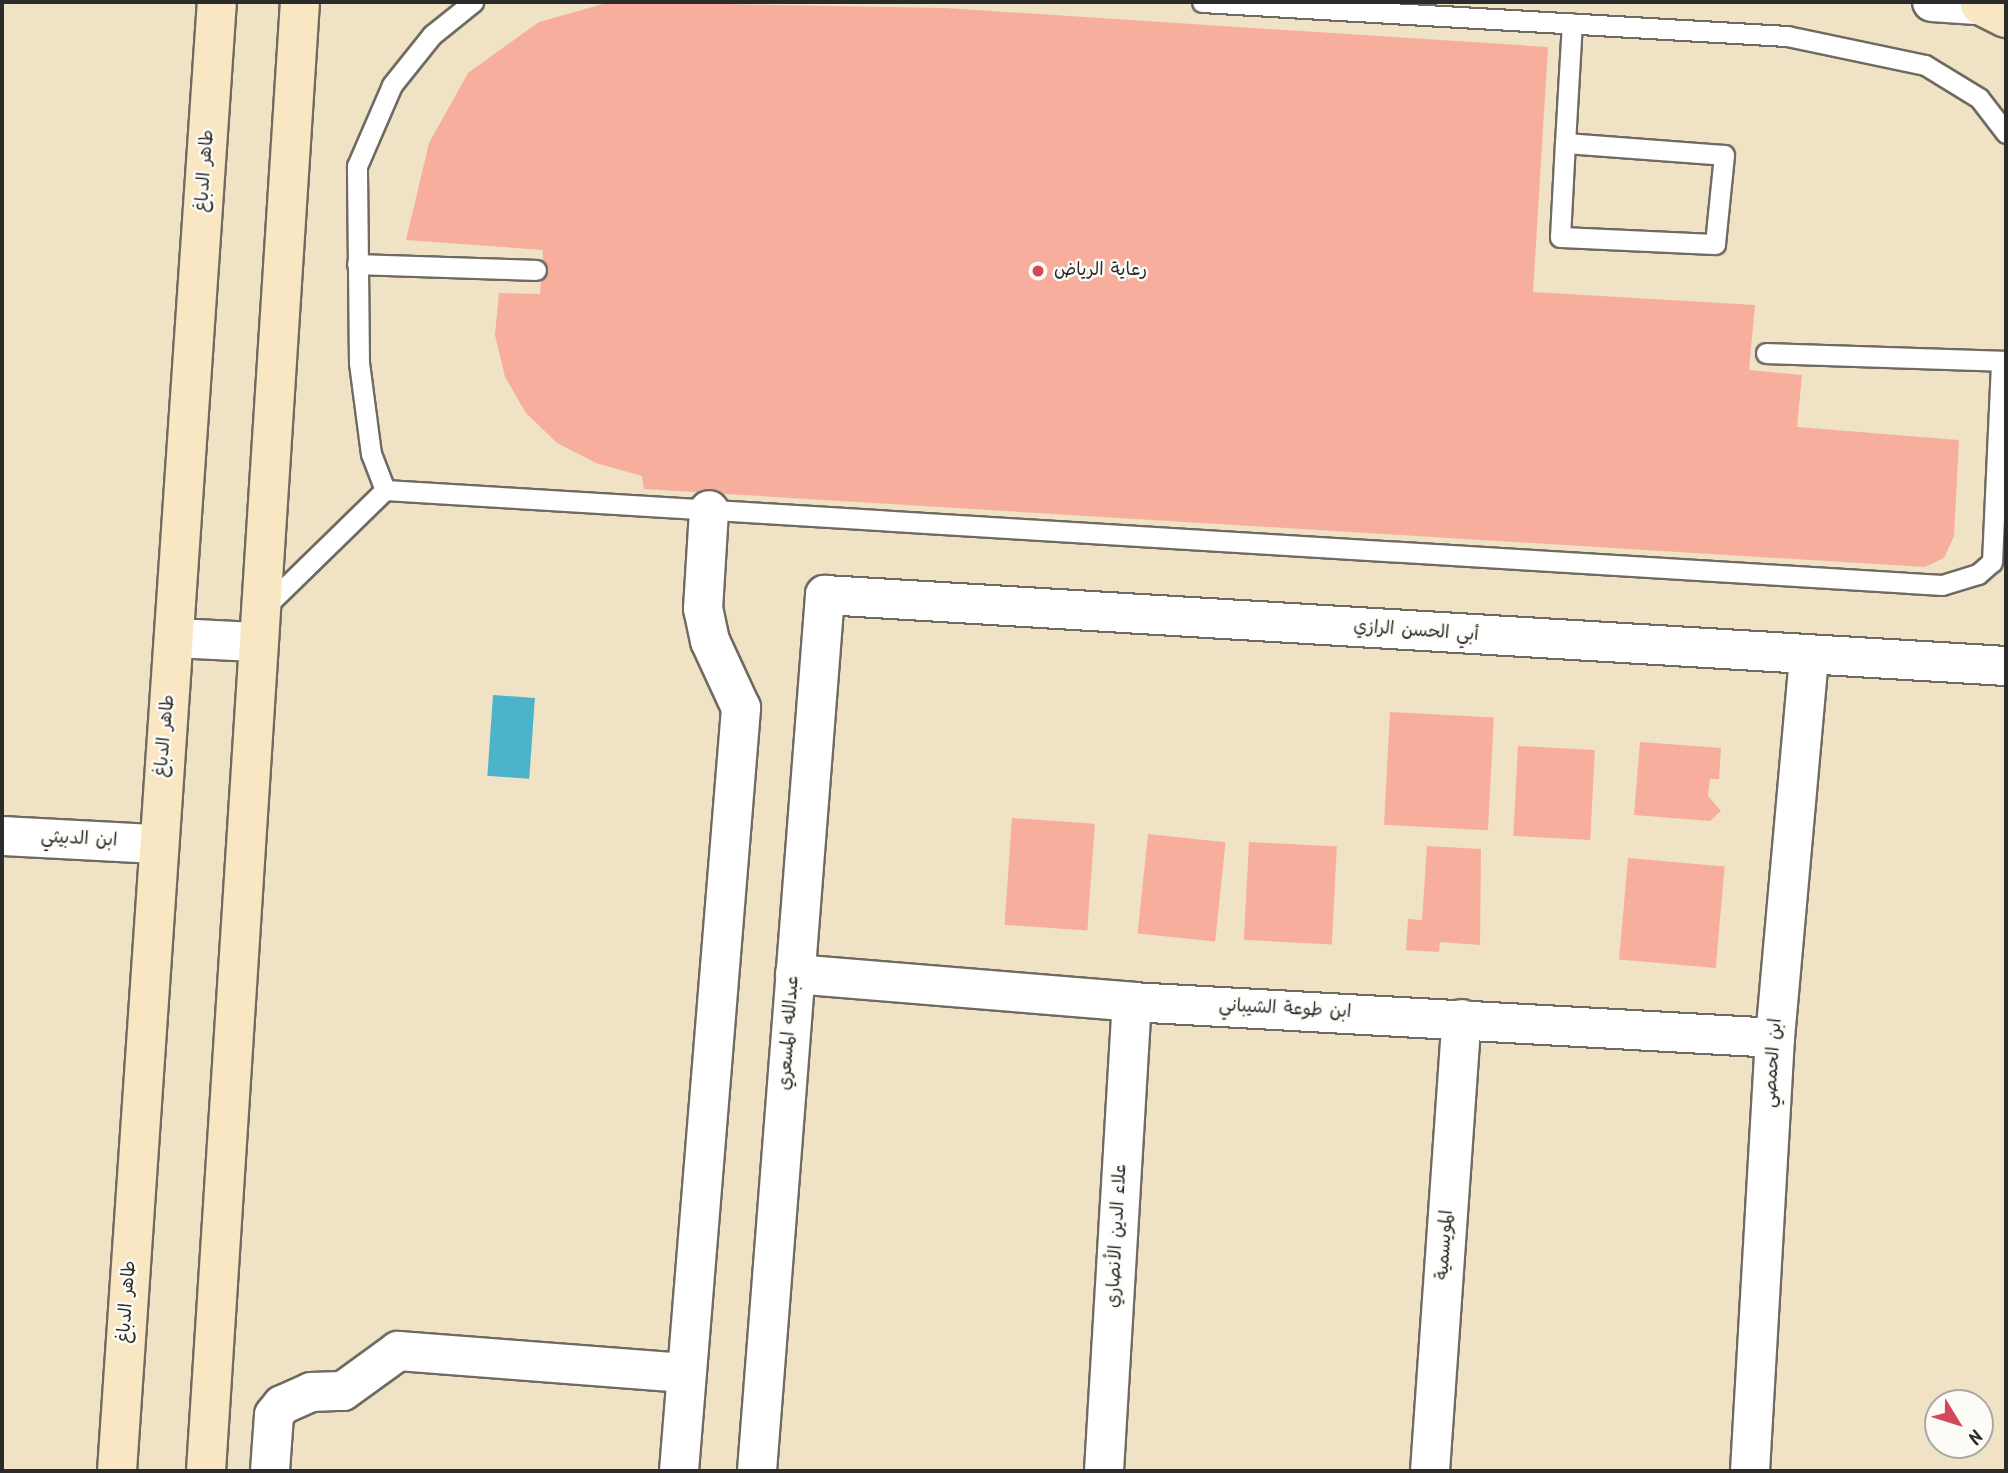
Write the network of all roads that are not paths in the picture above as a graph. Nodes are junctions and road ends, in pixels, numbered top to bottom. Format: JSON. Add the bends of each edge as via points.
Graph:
{"nodes":[{"id":1,"x":217,"y":2,"type":"edge"},
{"id":2,"x":300,"y":2,"type":"edge"},
{"id":3,"x":473,"y":2,"type":"edge"},
{"id":4,"x":1202,"y":2,"type":"edge"},
{"id":5,"x":1932,"y":2,"type":"edge"},
{"id":6,"x":1998,"y":10,"type":"edge"},
{"id":7,"x":1572,"y":23,"type":"junction"},
{"id":8,"x":2006,"y":133,"type":"edge"},
{"id":9,"x":1565,"y":143,"type":"junction"},
{"id":10,"x":357,"y":264,"type":"junction"},
{"id":11,"x":536,"y":270,"type":"dead end"},
{"id":12,"x":1766,"y":353,"type":"dead end"},
{"id":13,"x":2004,"y":361,"type":"edge"},
{"id":14,"x":385,"y":490,"type":"junction"},
{"id":15,"x":709,"y":510,"type":"junction"},
{"id":16,"x":825,"y":595,"type":"joint"},
{"id":17,"x":258,"y":627,"type":"junction"},
{"id":18,"x":174,"y":638,"type":"junction"},
{"id":19,"x":1809,"y":656,"type":"junction"},
{"id":20,"x":2006,"y":666,"type":"edge"},
{"id":21,"x":2,"y":836,"type":"edge"},
{"id":22,"x":157,"y":844,"type":"junction"},
{"id":23,"x":794,"y":974,"type":"junction"},
{"id":24,"x":1132,"y":1002,"type":"junction"},
{"id":25,"x":1462,"y":1019,"type":"junction"},
{"id":26,"x":1775,"y":1038,"type":"junction"},
{"id":27,"x":685,"y":1373,"type":"junction"},
{"id":28,"x":117,"y":1471,"type":"edge"},
{"id":29,"x":206,"y":1471,"type":"edge"},
{"id":30,"x":270,"y":1471,"type":"edge"},
{"id":31,"x":679,"y":1471,"type":"edge"},
{"id":32,"x":757,"y":1471,"type":"edge"},
{"id":33,"x":1104,"y":1471,"type":"edge"},
{"id":34,"x":1430,"y":1471,"type":"edge"},
{"id":35,"x":1750,"y":1471,"type":"edge"}],
"edges":[{"from":1,"to":18,"type":"street","name":"طاهر الدباغ"},
{"from":2,"to":17,"type":"street"},
{"from":3,"to":10,"type":"lane","via":[[432,35],[392,85],[357,166]]},
{"from":4,"to":7,"type":"lane"},
{"from":5,"to":6,"type":"street"},
{"from":7,"to":8,"type":"lane","via":[[1787,36],[1925,65],[1979,98]]},
{"from":7,"to":9,"type":"lane"},
{"from":9,"to":9,"type":"lane","via":[[1560,237],[1715,244],[1724,155]]},
{"from":10,"to":11,"type":"lane"},
{"from":10,"to":14,"type":"lane","via":[[359,363],[371,454]]},
{"from":12,"to":13,"type":"lane"},
{"from":13,"to":15,"type":"lane","via":[[1992,562],[1978,574],[1941,585]]},
{"from":14,"to":15,"type":"lane"},
{"from":14,"to":17,"type":"lane"},
{"from":15,"to":27,"type":"street","via":[[703,609],[709,641],[741,708]]},
{"from":16,"to":19,"type":"street","name":"أبي الحسن الرازي"},
{"from":16,"to":23,"type":"street","name":"عبدالله المسعري"},
{"from":17,"to":18,"type":"street"},
{"from":17,"to":29,"type":"street"},
{"from":18,"to":22,"type":"street","name":"طاهر الدباغ"},
{"from":19,"to":20,"type":"street","name":"أبي الحسن الرازي"},
{"from":19,"to":26,"type":"street","name":"ابن الحمصي"},
{"from":21,"to":22,"type":"street","name":"ابن الدبيثي"},
{"from":22,"to":28,"type":"street","name":"طاهر الدباغ"},
{"from":23,"to":24,"type":"street","name":"ابن طوعة الشيباني"},
{"from":23,"to":32,"type":"street","name":"عبدالله المسعري"},
{"from":24,"to":25,"type":"street","name":"ابن طوعة الشيباني"},
{"from":24,"to":33,"type":"street","name":"علاء الدين الأنصاري"},
{"from":25,"to":26,"type":"street","name":"ابن طوعة الشيباني"},
{"from":25,"to":34,"type":"street","name":"المويسمية"},
{"from":26,"to":35,"type":"street","name":"ابن الحمصي"},
{"from":27,"to":30,"type":"street","via":[[398,1351],[343,1391],[311,1392],[282,1405],[274,1415]]},
{"from":27,"to":31,"type":"street"}]}
